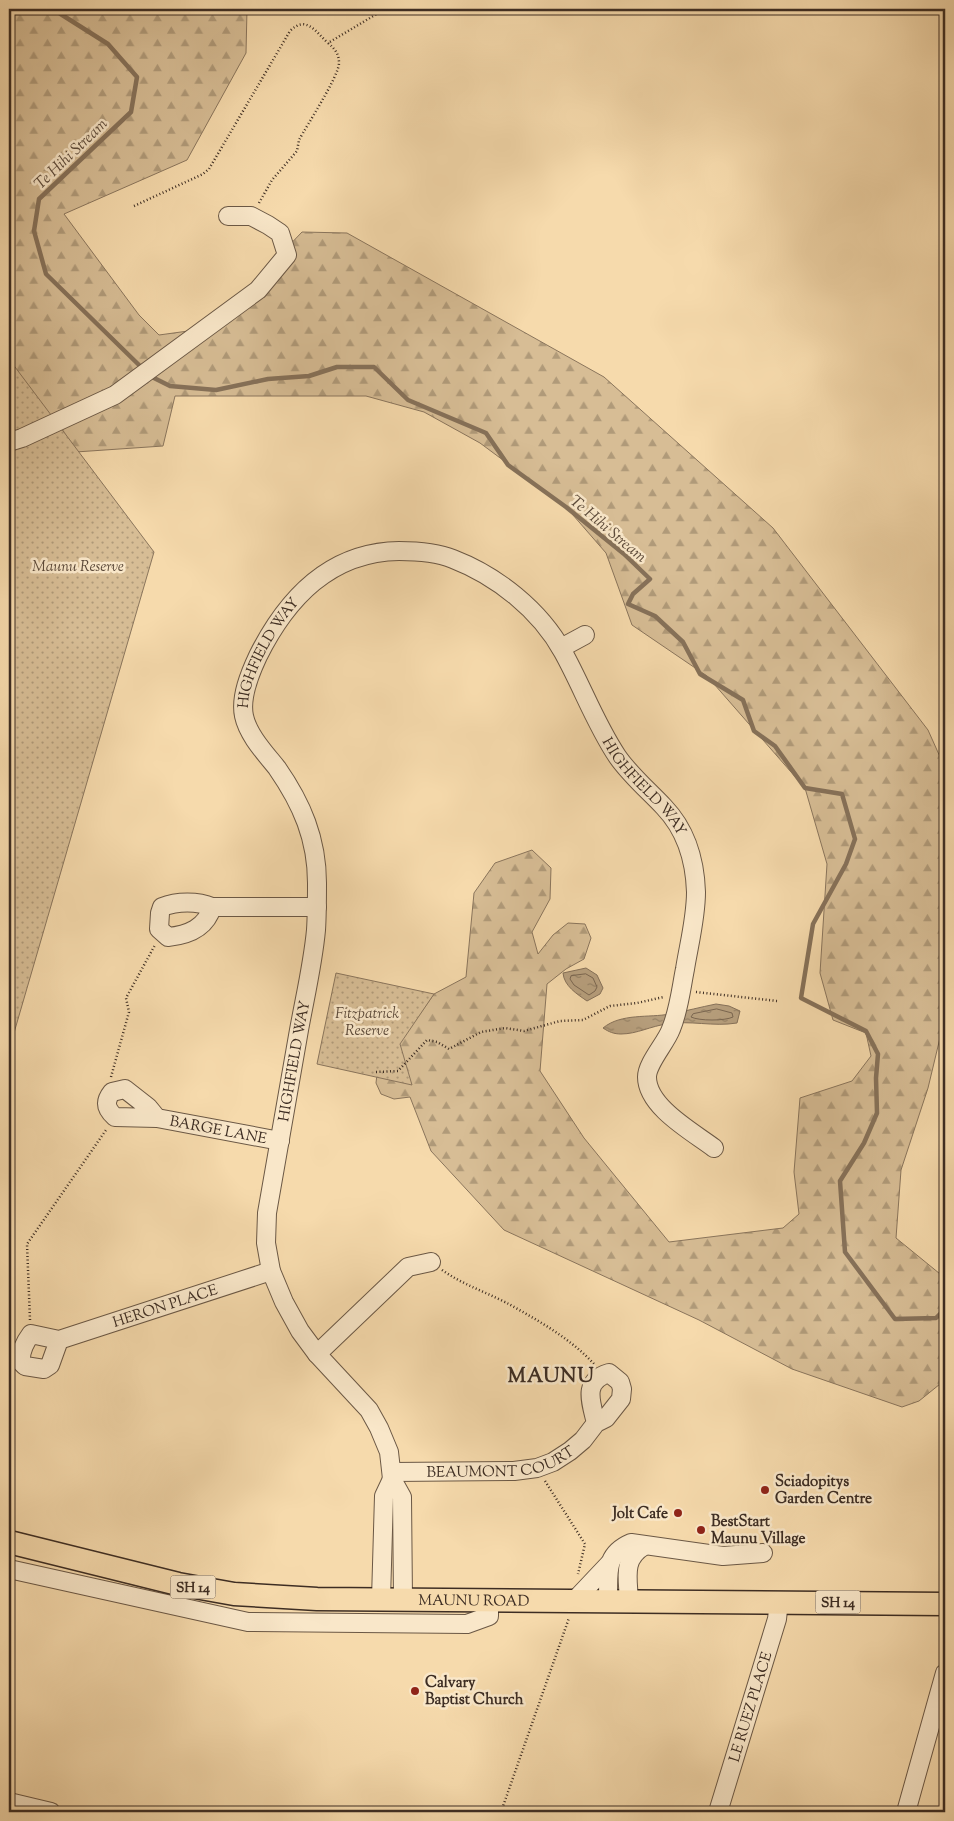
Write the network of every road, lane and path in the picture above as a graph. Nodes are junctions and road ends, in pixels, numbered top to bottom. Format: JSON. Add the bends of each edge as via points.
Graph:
{"nodes":[{"id":1,"x":385,"y":9,"type":"edge"},
{"id":2,"x":328,"y":43,"type":"junction"},
{"id":3,"x":134,"y":206,"type":"dead end"},
{"id":4,"x":228,"y":216,"type":"dead end"},
{"id":5,"x":251,"y":216,"type":"junction"},
{"id":6,"x":9,"y":442,"type":"edge"},
{"id":7,"x":585,"y":635,"type":"dead end"},
{"id":8,"x":561,"y":648,"type":"junction"},
{"id":9,"x":212,"y":907,"type":"junction"},
{"id":10,"x":317,"y":907,"type":"junction"},
{"id":11,"x":162,"y":933,"type":"junction"},
{"id":12,"x":777,"y":1001,"type":"dead end"},
{"id":13,"x":679,"y":1002,"type":"junction"},
{"id":14,"x":376,"y":1072,"type":"dead end"},
{"id":15,"x":116,"y":1090,"type":"junction"},
{"id":16,"x":115,"y":1117,"type":"junction"},
{"id":17,"x":157,"y":1118,"type":"junction"},
{"id":18,"x":280,"y":1141,"type":"junction"},
{"id":19,"x":714,"y":1148,"type":"dead end"},
{"id":20,"x":431,"y":1262,"type":"joint"},
{"id":21,"x":271,"y":1270,"type":"junction"},
{"id":22,"x":31,"y":1334,"type":"junction"},
{"id":23,"x":59,"y":1340,"type":"junction"},
{"id":24,"x":317,"y":1354,"type":"junction"},
{"id":25,"x":602,"y":1375,"type":"junction"},
{"id":26,"x":596,"y":1423,"type":"junction"},
{"id":27,"x":537,"y":1468,"type":"junction"},
{"id":28,"x":392,"y":1476,"type":"junction"},
{"id":29,"x":9,"y":1542,"type":"edge"},
{"id":30,"x":644,"y":1546,"type":"junction"},
{"id":31,"x":763,"y":1553,"type":"dead end"},
{"id":32,"x":609,"y":1564,"type":"junction"},
{"id":33,"x":9,"y":1569,"type":"edge"},
{"id":34,"x":392,"y":1599,"type":"junction"},
{"id":35,"x":575,"y":1600,"type":"junction"},
{"id":36,"x":489,"y":1601,"type":"junction"},
{"id":37,"x":618,"y":1601,"type":"junction"},
{"id":38,"x":779,"y":1601,"type":"junction"},
{"id":39,"x":945,"y":1604,"type":"edge"},
{"id":40,"x":945,"y":1673,"type":"edge"},
{"id":41,"x":9,"y":1802,"type":"edge"},
{"id":42,"x":51,"y":1812,"type":"edge"},
{"id":43,"x":501,"y":1812,"type":"edge"},
{"id":44,"x":718,"y":1812,"type":"edge"},
{"id":45,"x":906,"y":1812,"type":"edge"}],
"edges":[{"from":1,"to":2,"type":"path"},
{"from":2,"to":3,"type":"path","via":[[308,24],[295,26],[209,169]]},
{"from":2,"to":5,"type":"path","via":[[336,50],[339,64],[332,84],[299,140],[297,150],[272,180]]},
{"from":4,"to":5,"type":"street"},
{"from":5,"to":6,"type":"street","via":[[280,233],[287,255],[258,290],[116,395]]},
{"from":7,"to":8,"type":"street"},
{"from":8,"to":10,"type":"street","name":"HIGHFIELD WAY","via":[[544,625],[496,580],[445,556],[421,551],[366,556],[342,564],[316,579],[298,595],[278,621],[255,662],[245,690],[244,715],[253,736],[294,792],[306,819],[314,846]]},
{"from":8,"to":13,"type":"street","name":"HIGHFIELD WAY","via":[[607,740],[624,766],[666,809],[689,849],[696,894]]},
{"from":9,"to":10,"type":"street"},
{"from":9,"to":11,"type":"street","via":[[210,916],[189,934],[168,937]]},
{"from":9,"to":11,"type":"street","via":[[195,903],[162,907],[159,929]]},
{"from":10,"to":18,"type":"street","name":"HIGHFIELD WAY","via":[[316,933]]},
{"from":11,"to":15,"type":"path","via":[[126,998],[129,1012],[111,1076]]},
{"from":12,"to":13,"type":"path","via":[[697,992]]},
{"from":13,"to":14,"type":"path","via":[[610,1006],[583,1020],[560,1021],[524,1031],[505,1028],[480,1032],[449,1049],[427,1040],[398,1071]]},
{"from":13,"to":19,"type":"street","name":"HIGHFIELD WAY","via":[[671,1031],[646,1076],[651,1094],[668,1114]]},
{"from":15,"to":16,"type":"street","via":[[106,1104]]},
{"from":15,"to":17,"type":"street","name":"BARGE LANE","via":[[125,1089],[135,1095]]},
{"from":16,"to":17,"type":"street","name":"BARGE LANE"},
{"from":16,"to":22,"type":"path","via":[[27,1244]]},
{"from":17,"to":18,"type":"street","name":"BARGE LANE"},
{"from":18,"to":21,"type":"street","name":"HIGHFIELD WAY","via":[[267,1213],[266,1243]]},
{"from":20,"to":24,"type":"street","via":[[408,1268]]},
{"from":20,"to":25,"type":"path","via":[[458,1281],[504,1302],[560,1335],[592,1362]]},
{"from":21,"to":23,"type":"street","name":"HERON PLACE"},
{"from":21,"to":24,"type":"street","name":"HIGHFIELD WAY","via":[[284,1302]]},
{"from":22,"to":23,"type":"street"},
{"from":22,"to":23,"type":"street","via":[[25,1340],[21,1362],[36,1369],[44,1370],[50,1365]]},
{"from":24,"to":28,"type":"street","name":"HIGHFIELD WAY","via":[[369,1410],[388,1452]]},
{"from":25,"to":26,"type":"street","via":[[592,1384],[590,1392]]},
{"from":25,"to":26,"type":"street","name":"BEAUMONT COURT","via":[[610,1373],[620,1382],[621,1399],[606,1418]]},
{"from":26,"to":27,"type":"street","name":"BEAUMONT COURT","via":[[570,1451]]},
{"from":27,"to":28,"type":"street","name":"BEAUMONT COURT"},
{"from":27,"to":35,"type":"path","via":[[585,1544],[576,1580]]},
{"from":28,"to":34,"type":"street","via":[[384,1496]]},
{"from":29,"to":34,"type":"main road","name":"MAUNU ROAD","number":"SH 14","via":[[178,1584],[234,1594]]},
{"from":30,"to":31,"type":"street","via":[[723,1556]]},
{"from":30,"to":32,"type":"street","via":[[631,1544],[621,1548]]},
{"from":30,"to":37,"type":"street","via":[[628,1564]]},
{"from":32,"to":35,"type":"street"},
{"from":32,"to":37,"type":"street"},
{"from":33,"to":36,"type":"street","via":[[248,1622],[468,1624],[489,1616]]},
{"from":34,"to":36,"type":"main road","name":"MAUNU ROAD","number":"SH 14"},
{"from":35,"to":36,"type":"main road","name":"MAUNU ROAD","number":"SH 14"},
{"from":35,"to":37,"type":"main road","name":"MAUNU ROAD","number":"SH 14"},
{"from":35,"to":43,"type":"path"},
{"from":37,"to":38,"type":"main road","name":"MAUNU ROAD","number":"SH 14"},
{"from":38,"to":39,"type":"main road","name":"MAUNU ROAD","number":"SH 14"},
{"from":38,"to":44,"type":"street","name":"LE RUEZ PLACE","via":[[777,1619]]},
{"from":40,"to":45,"type":"street"},
{"from":41,"to":42,"type":"street"}]}
